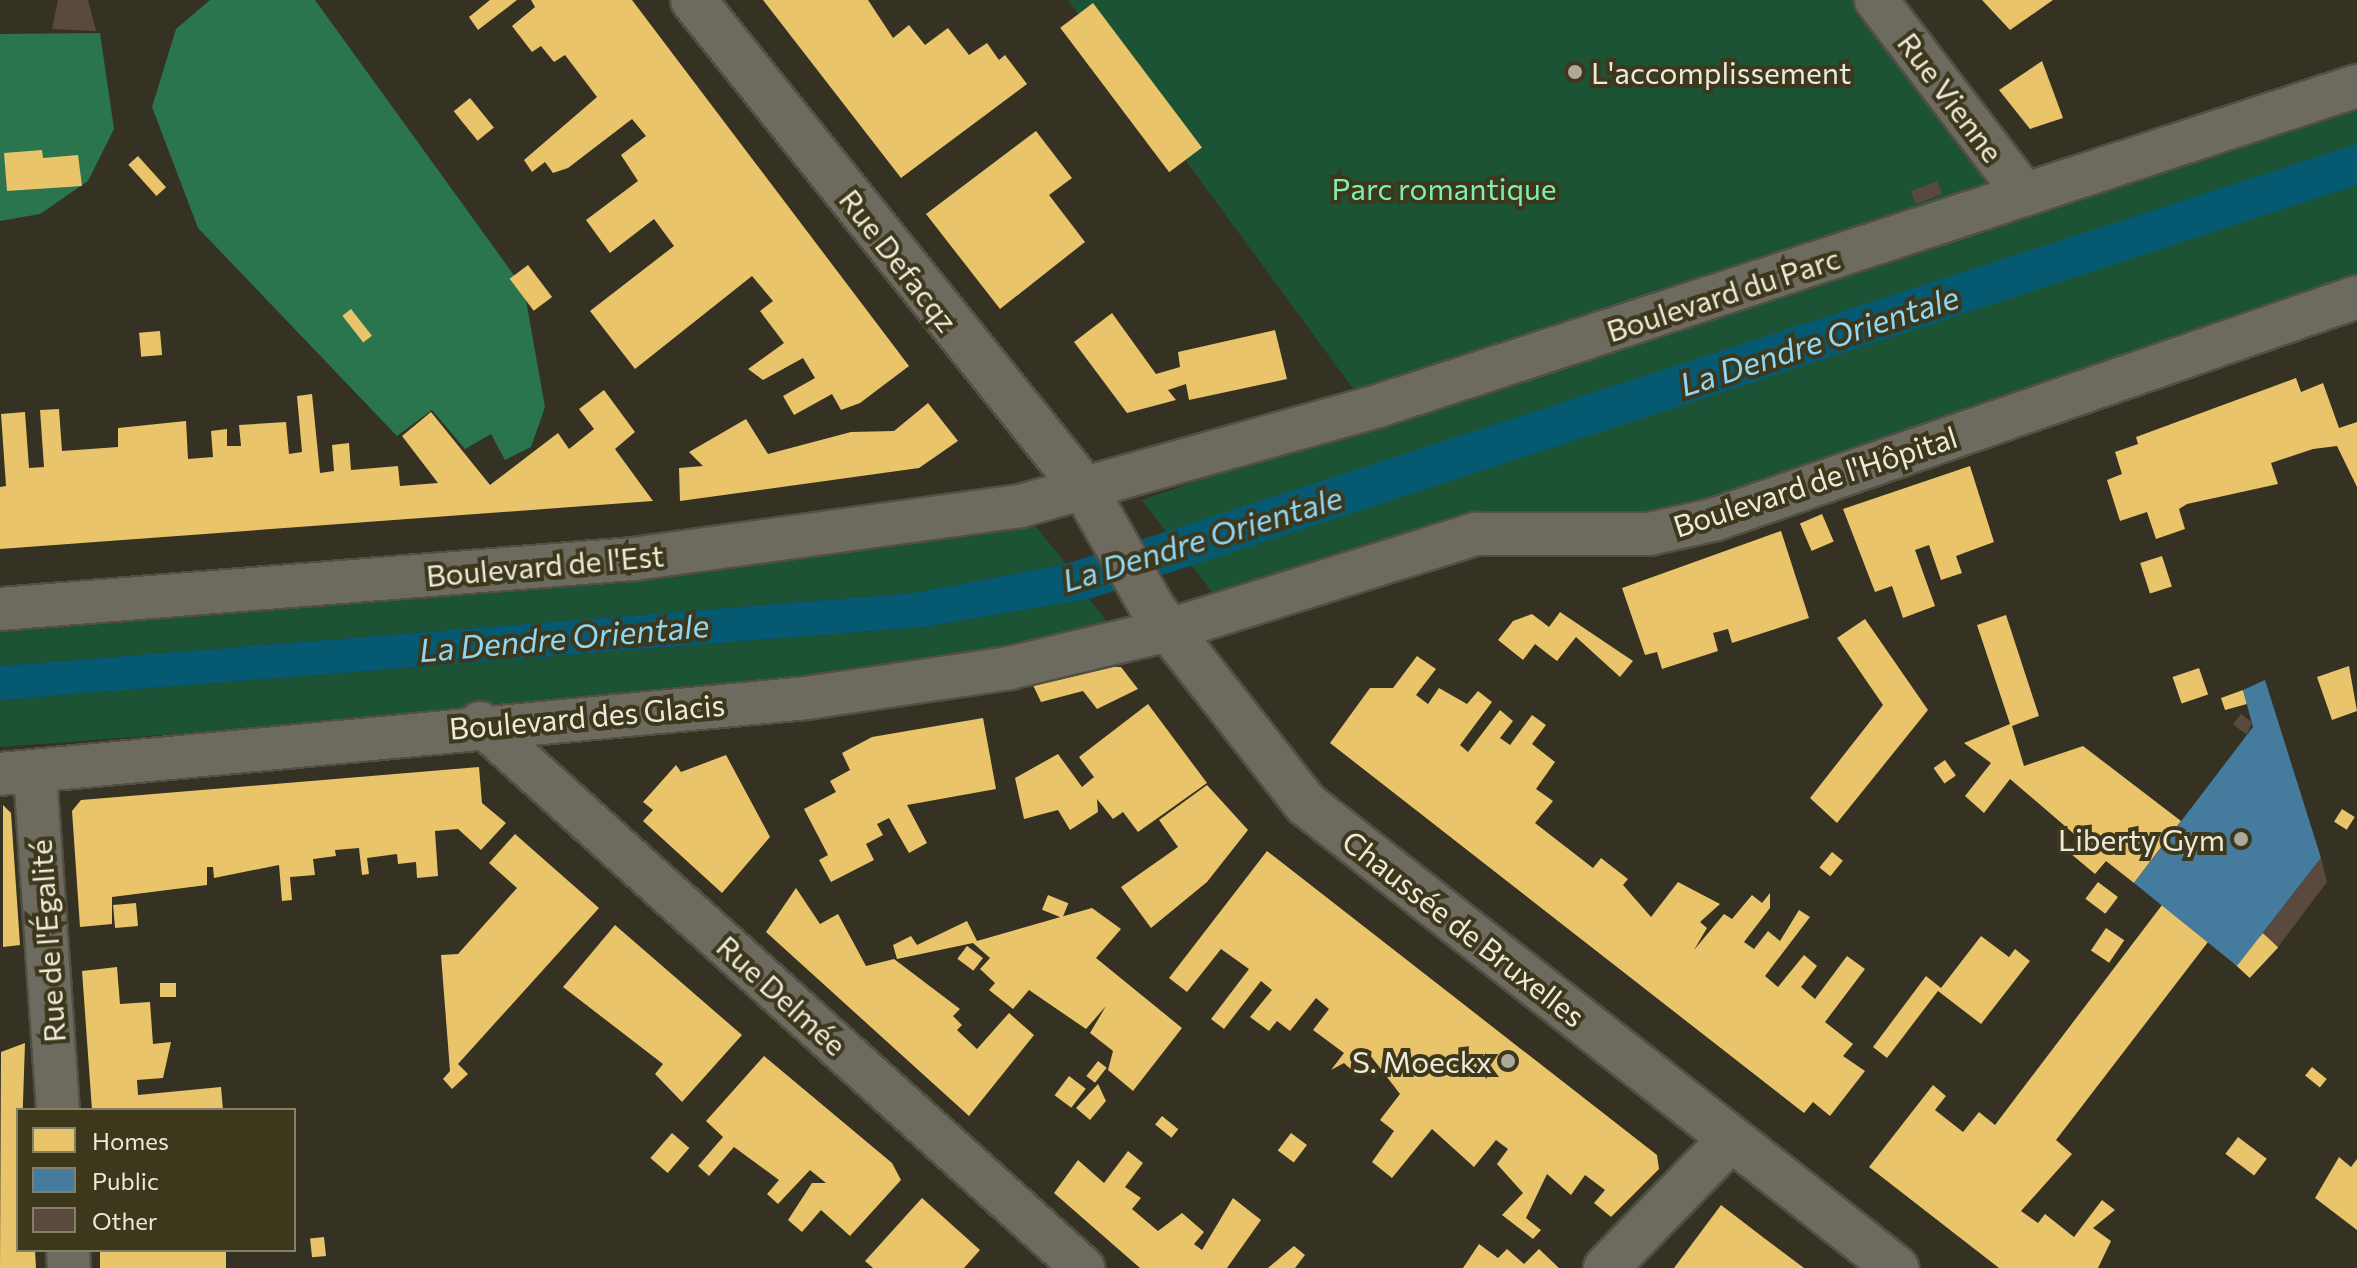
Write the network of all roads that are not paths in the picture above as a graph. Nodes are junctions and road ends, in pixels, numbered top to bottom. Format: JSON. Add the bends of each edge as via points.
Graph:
{"nodes":[{"id":1,"x":693,"y":0,"type":"edge"},
{"id":2,"x":1876,"y":0,"type":"edge"},
{"id":3,"x":2357,"y":86,"type":"edge"},
{"id":4,"x":2025,"y":195,"type":"junction"},
{"id":5,"x":2357,"y":297,"type":"edge"},
{"id":6,"x":1092,"y":507,"type":"junction"},
{"id":7,"x":0,"y":609,"type":"edge"},
{"id":8,"x":1161,"y":619,"type":"junction"},
{"id":9,"x":480,"y":723,"type":"junction"},
{"id":10,"x":18,"y":773,"type":"edge"},
{"id":11,"x":58,"y":1108,"type":"edge"},
{"id":12,"x":1730,"y":1140,"type":"junction"},
{"id":13,"x":1083,"y":1268,"type":"edge"},
{"id":14,"x":1606,"y":1268,"type":"edge"},
{"id":15,"x":1896,"y":1268,"type":"edge"}],
"edges":[{"from":1,"to":6,"type":"street","name":"Rue Defacqz"},
{"from":2,"to":4,"type":"street","name":"Rue Vienne"},
{"from":3,"to":4,"type":"street","name":"Boulevard du Parc"},
{"from":4,"to":6,"type":"street","name":"Boulevard du Parc","via":[[1381,405]]},
{"from":5,"to":8,"type":"street","name":"Boulevard de l'Hôpital","via":[[1716,519],[1649,534],[1476,534]]},
{"from":6,"to":7,"type":"street","name":"Boulevard de l'Est","via":[[633,559]]},
{"from":6,"to":8,"type":"street","name":"Chaussée de Bruxelles"},
{"from":8,"to":9,"type":"street","name":"Boulevard des Glacis","via":[[1009,668],[807,698]]},
{"from":8,"to":12,"type":"street","name":"Chaussée de Bruxelles","via":[[1306,804]]},
{"from":9,"to":10,"type":"street","name":"Boulevard des Glacis"},
{"from":9,"to":13,"type":"street","name":"Rue Delmée"},
{"from":10,"to":11,"type":"street","name":"Rue de l'Égalité"},
{"from":12,"to":14,"type":"street"},
{"from":12,"to":15,"type":"street","name":"Chaussée de Bruxelles"}]}
